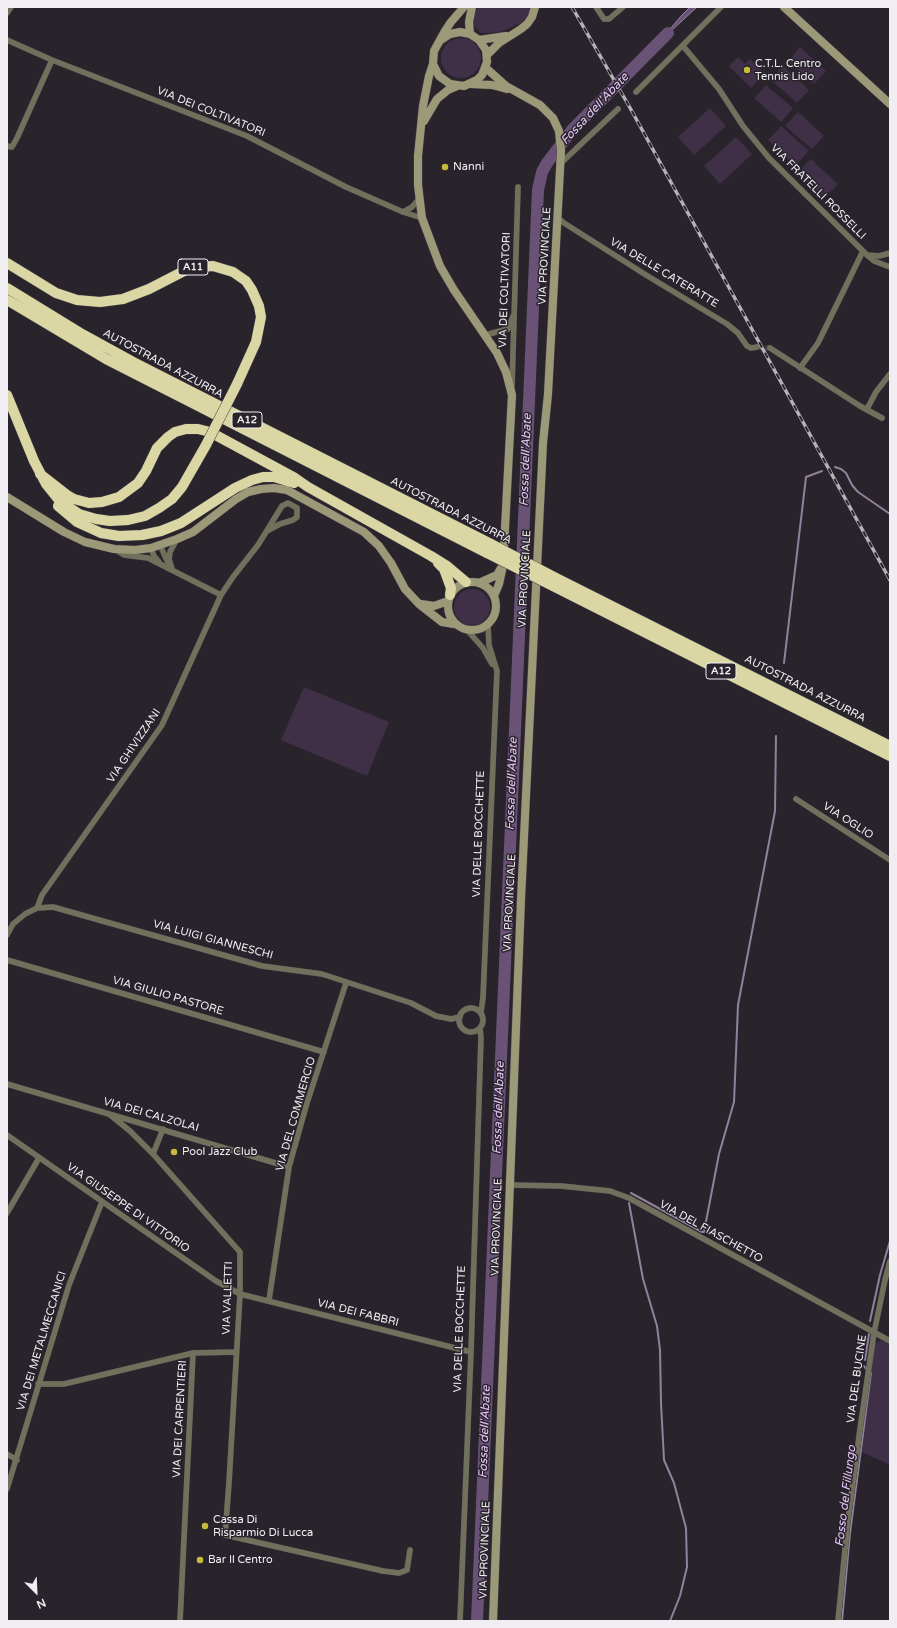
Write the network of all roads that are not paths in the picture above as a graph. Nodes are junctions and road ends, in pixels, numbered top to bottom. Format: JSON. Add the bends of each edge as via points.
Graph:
{"nodes":[{"id":1,"x":11,"y":7,"type":"edge"},
{"id":2,"x":464,"y":7,"type":"edge"},
{"id":3,"x":472,"y":7,"type":"edge"},
{"id":4,"x":535,"y":7,"type":"edge"},
{"id":5,"x":596,"y":7,"type":"edge"},
{"id":6,"x":623,"y":7,"type":"edge"},
{"id":7,"x":721,"y":7,"type":"edge"},
{"id":8,"x":784,"y":7,"type":"edge"},
{"id":9,"x":7,"y":13,"type":"edge"},
{"id":10,"x":470,"y":34,"type":"junction"},
{"id":11,"x":512,"y":34,"type":"junction"},
{"id":12,"x":7,"y":40,"type":"edge"},
{"id":13,"x":441,"y":40,"type":"junction"},
{"id":14,"x":479,"y":40,"type":"junction"},
{"id":15,"x":683,"y":46,"type":"junction"},
{"id":16,"x":487,"y":55,"type":"junction"},
{"id":17,"x":52,"y":60,"type":"junction"},
{"id":18,"x":433,"y":64,"type":"junction"},
{"id":19,"x":486,"y":68,"type":"junction"},
{"id":20,"x":470,"y":84,"type":"junction"},
{"id":21,"x":457,"y":86,"type":"junction"},
{"id":22,"x":512,"y":90,"type":"junction"},
{"id":23,"x":636,"y":92,"type":"dead end"},
{"id":24,"x":890,"y":104,"type":"edge"},
{"id":25,"x":618,"y":110,"type":"dead end"},
{"id":26,"x":422,"y":124,"type":"junction"},
{"id":27,"x":9,"y":147,"type":"edge"},
{"id":28,"x":560,"y":164,"type":"junction"},
{"id":29,"x":518,"y":187,"type":"dead end"},
{"id":30,"x":419,"y":199,"type":"junction"},
{"id":31,"x":403,"y":212,"type":"junction"},
{"id":32,"x":558,"y":217,"type":"junction"},
{"id":33,"x":422,"y":218,"type":"junction"},
{"id":34,"x":865,"y":253,"type":"junction"},
{"id":35,"x":890,"y":253,"type":"edge"},
{"id":36,"x":7,"y":263,"type":"edge"},
{"id":37,"x":890,"y":267,"type":"edge"},
{"id":38,"x":7,"y":288,"type":"edge"},
{"id":39,"x":7,"y":300,"type":"edge"},
{"id":40,"x":515,"y":310,"type":"junction"},
{"id":41,"x":485,"y":335,"type":"junction"},
{"id":42,"x":757,"y":347,"type":"tunnel mouth"},
{"id":43,"x":770,"y":348,"type":"tunnel mouth"},
{"id":44,"x":800,"y":368,"type":"junction"},
{"id":45,"x":890,"y":374,"type":"edge"},
{"id":46,"x":512,"y":395,"type":"junction"},
{"id":47,"x":8,"y":400,"type":"edge"},
{"id":48,"x":867,"y":409,"type":"junction"},
{"id":49,"x":882,"y":418,"type":"dead end"},
{"id":50,"x":40,"y":474,"type":"junction"},
{"id":51,"x":46,"y":484,"type":"junction"},
{"id":52,"x":308,"y":487,"type":"junction"},
{"id":53,"x":7,"y":497,"type":"edge"},
{"id":54,"x":267,"y":531,"type":"junction"},
{"id":55,"x":177,"y":539,"type":"junction"},
{"id":56,"x":160,"y":545,"type":"junction"},
{"id":57,"x":151,"y":548,"type":"junction"},
{"id":58,"x":114,"y":549,"type":"junction"},
{"id":59,"x":489,"y":549,"type":"junction"},
{"id":60,"x":431,"y":556,"type":"junction"},
{"id":61,"x":503,"y":566,"type":"junction"},
{"id":62,"x":171,"y":569,"type":"junction"},
{"id":63,"x":553,"y":581,"type":"junction"},
{"id":64,"x":466,"y":582,"type":"junction"},
{"id":65,"x":479,"y":582,"type":"junction"},
{"id":66,"x":221,"y":595,"type":"junction"},
{"id":67,"x":494,"y":596,"type":"junction"},
{"id":68,"x":449,"y":598,"type":"junction"},
{"id":69,"x":419,"y":604,"type":"junction"},
{"id":70,"x":454,"y":624,"type":"junction"},
{"id":71,"x":488,"y":625,"type":"junction"},
{"id":72,"x":468,"y":630,"type":"junction"},
{"id":73,"x":497,"y":671,"type":"junction"},
{"id":74,"x":890,"y":746,"type":"edge"},
{"id":75,"x":890,"y":756,"type":"edge"},
{"id":76,"x":796,"y":799,"type":"dead end"},
{"id":77,"x":890,"y":860,"type":"edge"},
{"id":78,"x":37,"y":908,"type":"junction"},
{"id":79,"x":7,"y":935,"type":"edge"},
{"id":80,"x":7,"y":960,"type":"edge"},
{"id":81,"x":346,"y":983,"type":"junction"},
{"id":82,"x":483,"y":998,"type":"junction"},
{"id":83,"x":475,"y":1008,"type":"junction"},
{"id":84,"x":481,"y":1012,"type":"junction"},
{"id":85,"x":460,"y":1017,"type":"junction"},
{"id":86,"x":451,"y":1019,"type":"junction"},
{"id":87,"x":460,"y":1025,"type":"junction"},
{"id":88,"x":480,"y":1028,"type":"junction"},
{"id":89,"x":473,"y":1032,"type":"junction"},
{"id":90,"x":481,"y":1038,"type":"junction"},
{"id":91,"x":324,"y":1052,"type":"junction"},
{"id":92,"x":7,"y":1084,"type":"edge"},
{"id":93,"x":109,"y":1114,"type":"junction"},
{"id":94,"x":163,"y":1129,"type":"junction"},
{"id":95,"x":7,"y":1135,"type":"edge"},
{"id":96,"x":153,"y":1154,"type":"junction"},
{"id":97,"x":39,"y":1158,"type":"junction"},
{"id":98,"x":289,"y":1167,"type":"junction"},
{"id":99,"x":510,"y":1185,"type":"junction"},
{"id":100,"x":102,"y":1202,"type":"junction"},
{"id":101,"x":7,"y":1213,"type":"edge"},
{"id":102,"x":890,"y":1261,"type":"edge"},
{"id":103,"x":240,"y":1294,"type":"junction"},
{"id":104,"x":269,"y":1300,"type":"junction"},
{"id":105,"x":874,"y":1333,"type":"junction"},
{"id":106,"x":890,"y":1341,"type":"edge"},
{"id":107,"x":236,"y":1352,"type":"junction"},
{"id":108,"x":471,"y":1352,"type":"junction"},
{"id":109,"x":193,"y":1353,"type":"junction"},
{"id":110,"x":38,"y":1384,"type":"junction"},
{"id":111,"x":7,"y":1454,"type":"edge"},
{"id":112,"x":17,"y":1460,"type":"junction"},
{"id":113,"x":7,"y":1489,"type":"edge"},
{"id":114,"x":410,"y":1550,"type":"dead end"},
{"id":115,"x":180,"y":1621,"type":"edge"},
{"id":116,"x":460,"y":1621,"type":"edge"},
{"id":117,"x":493,"y":1621,"type":"edge"},
{"id":118,"x":838,"y":1621,"type":"edge"}],
"edges":[{"from":1,"to":9,"type":"street"},
{"from":2,"to":13,"type":"main road","via":[[450,22]]},
{"from":3,"to":10,"type":"main road","via":[[468,22]]},
{"from":4,"to":11,"type":"main road","via":[[527,24]]},
{"from":5,"to":6,"type":"street","via":[[604,19],[610,19]]},
{"from":7,"to":15,"type":"street"},
{"from":8,"to":24,"type":"main road"},
{"from":10,"to":13,"type":"main road","via":[[455,33]]},
{"from":10,"to":14,"type":"main road"},
{"from":11,"to":14,"type":"main road"},
{"from":11,"to":16,"type":"main road","via":[[498,43]]},
{"from":12,"to":17,"type":"street","name":"VIA DEI COLTIVATORI"},
{"from":13,"to":18,"type":"main road","via":[[434,51]]},
{"from":14,"to":16,"type":"main road"},
{"from":15,"to":23,"type":"street"},
{"from":15,"to":34,"type":"street","name":"VIA FRATELLI ROSSELLI","via":[[719,89],[743,126],[769,158]]},
{"from":16,"to":19,"type":"main road"},
{"from":17,"to":27,"type":"street"},
{"from":17,"to":31,"type":"street","name":"VIA DEI COLTIVATORI","via":[[247,136],[346,187]]},
{"from":18,"to":21,"type":"main road","via":[[439,76]]},
{"from":18,"to":26,"type":"main road","via":[[426,91]]},
{"from":19,"to":20,"type":"main road","via":[[477,80]]},
{"from":19,"to":22,"type":"main road","name":"VIA PROVINCIALE"},
{"from":20,"to":21,"type":"main road"},
{"from":20,"to":22,"type":"main road","name":"VIA PROVINCIALE","via":[[492,85]]},
{"from":21,"to":26,"type":"main road","via":[[437,99]]},
{"from":22,"to":28,"type":"main road","name":"VIA PROVINCIALE","via":[[540,105],[553,118],[559,131]]},
{"from":25,"to":28,"type":"street"},
{"from":26,"to":30,"type":"main road","via":[[418,156]]},
{"from":28,"to":32,"type":"main road","name":"VIA PROVINCIALE"},
{"from":29,"to":40,"type":"street","name":"VIA DEI COLTIVATORI"},
{"from":30,"to":31,"type":"street"},
{"from":30,"to":33,"type":"main road"},
{"from":31,"to":33,"type":"street","name":"VIA DEI COLTIVATORI"},
{"from":32,"to":42,"type":"street","name":"VIA DELLE CATERATTE","via":[[564,224],[727,324],[738,333],[747,346]]},
{"from":32,"to":99,"type":"main road","name":"VIA PROVINCIALE","via":[[539,521]]},
{"from":33,"to":41,"type":"main road","via":[[444,272]]},
{"from":34,"to":35,"type":"street","name":"VIA FRATELLI ROSSELLI","via":[[879,256]]},
{"from":34,"to":37,"type":"street","name":"VIA FRATELLI ROSSELLI","via":[[874,261]]},
{"from":34,"to":44,"type":"street","via":[[818,343]]},
{"from":36,"to":51,"type":"highway","number":"A11","bridge":true,"via":[[56,293],[77,300],[100,302],[137,294],[186,270],[213,266],[233,272],[246,281],[259,306],[261,317],[256,342],[206,445],[178,493],[159,508],[137,518],[110,521],[85,516],[58,499]]},
{"from":38,"to":59,"type":"highway","name":"AUTOSTRADA AZZURRA","number":"A12","via":[[133,362]]},
{"from":39,"to":59,"type":"highway","name":"AUTOSTRADA AZZURRA","number":"A12","via":[[106,359]]},
{"from":40,"to":41,"type":"street","via":[[508,329]]},
{"from":40,"to":46,"type":"street","name":"VIA DEI COLTIVATORI"},
{"from":41,"to":46,"type":"main road","via":[[506,372]]},
{"from":43,"to":44,"type":"street"},
{"from":44,"to":48,"type":"street"},
{"from":45,"to":48,"type":"street"},
{"from":46,"to":61,"type":"main road"},
{"from":47,"to":50,"type":"highway"},
{"from":48,"to":49,"type":"street"},
{"from":50,"to":51,"type":"highway"},
{"from":50,"to":52,"type":"highway","via":[[67,495],[78,500],[95,503],[112,500],[138,483],[162,441],[175,432],[191,429],[210,432]]},
{"from":51,"to":52,"type":"highway","via":[[50,498],[76,522],[101,533],[130,536],[151,534],[173,527],[252,480],[274,477]]},
{"from":52,"to":60,"type":"highway"},
{"from":53,"to":58,"type":"main road","via":[[64,532],[85,542]]},
{"from":54,"to":54,"type":"street","name":"VIA GHIVIZZANI","via":[[297,517],[297,508],[288,503],[282,506]]},
{"from":54,"to":66,"type":"street","name":"VIA GHIVIZZANI","via":[[232,576]]},
{"from":55,"to":56,"type":"main road"},
{"from":55,"to":62,"type":"street","via":[[170,552]]},
{"from":55,"to":69,"type":"main road","via":[[193,532],[248,492],[274,488],[287,490],[364,532],[379,546],[405,589]]},
{"from":56,"to":57,"type":"main road"},
{"from":56,"to":62,"type":"street"},
{"from":57,"to":58,"type":"main road"},
{"from":57,"to":62,"type":"street","via":[[154,556]]},
{"from":58,"to":62,"type":"street","via":[[124,555],[148,558]]},
{"from":59,"to":63,"type":"highway","name":"AUTOSTRADA AZZURRA","number":"A12","bridge":true},
{"from":60,"to":64,"type":"highway"},
{"from":60,"to":68,"type":"highway","via":[[444,569],[451,588]]},
{"from":61,"to":65,"type":"main road","via":[[497,575]]},
{"from":61,"to":67,"type":"main road"},
{"from":62,"to":66,"type":"street"},
{"from":63,"to":74,"type":"highway","name":"AUTOSTRADA AZZURRA","number":"A12"},
{"from":63,"to":75,"type":"highway","name":"AUTOSTRADA AZZURRA","number":"A12"},
{"from":64,"to":65,"type":"main road"},
{"from":64,"to":68,"type":"main road","via":[[454,589]]},
{"from":65,"to":67,"type":"main road"},
{"from":66,"to":78,"type":"street","name":"VIA GHIVIZZANI","via":[[162,725],[42,895]]},
{"from":67,"to":71,"type":"main road","via":[[495,614]]},
{"from":68,"to":69,"type":"main road","via":[[434,606]]},
{"from":68,"to":70,"type":"main road","via":[[448,613]]},
{"from":69,"to":70,"type":"main road","via":[[442,622]]},
{"from":70,"to":72,"type":"main road"},
{"from":71,"to":72,"type":"main road","via":[[475,631]]},
{"from":71,"to":73,"type":"street","via":[[489,646]]},
{"from":72,"to":73,"type":"street"},
{"from":73,"to":82,"type":"street","name":"VIA DELLE BOCCHETTE"},
{"from":76,"to":77,"type":"street","name":"VIA OGLIO"},
{"from":78,"to":79,"type":"street","via":[[13,924]]},
{"from":78,"to":81,"type":"street","name":"VIA LUIGI GIANNESCHI","via":[[53,907],[262,966],[322,974]]},
{"from":80,"to":91,"type":"street","name":"VIA GIULIO PASTORE"},
{"from":81,"to":86,"type":"street","name":"VIA LUIGI GIANNESCHI","via":[[411,1003],[436,1016]]},
{"from":81,"to":91,"type":"street","name":"VIA DEL COMMERCIO"},
{"from":82,"to":83,"type":"street"},
{"from":82,"to":84,"type":"street","name":"VIA DELLE BOCCHETTE"},
{"from":83,"to":84,"type":"street"},
{"from":83,"to":85,"type":"street","via":[[467,1008]]},
{"from":84,"to":88,"type":"street","name":"VIA DELLE BOCCHETTE","via":[[484,1018]]},
{"from":85,"to":86,"type":"street","name":"VIA LUIGI GIANNESCHI"},
{"from":85,"to":87,"type":"street"},
{"from":86,"to":87,"type":"street","name":"VIA LUIGI GIANNESCHI"},
{"from":87,"to":89,"type":"street"},
{"from":88,"to":89,"type":"street"},
{"from":88,"to":90,"type":"street","name":"VIA DELLE BOCCHETTE"},
{"from":89,"to":90,"type":"street"},
{"from":90,"to":108,"type":"street","name":"VIA DELLE BOCCHETTE"},
{"from":91,"to":98,"type":"street","name":"VIA DEL COMMERCIO"},
{"from":92,"to":93,"type":"street","name":"VIA DEI CALZOLAI"},
{"from":93,"to":94,"type":"street","name":"VIA DEI CALZOLAI"},
{"from":93,"to":96,"type":"street","name":"VIA VALLETTI"},
{"from":94,"to":96,"type":"street"},
{"from":94,"to":98,"type":"street","name":"VIA DEI CALZOLAI"},
{"from":95,"to":97,"type":"street","name":"VIA GIUSEPPE DI VITTORIO"},
{"from":96,"to":103,"type":"street","name":"VIA VALLETTI","via":[[240,1252]]},
{"from":97,"to":100,"type":"street","name":"VIA GIUSEPPE DI VITTORIO"},
{"from":97,"to":101,"type":"street"},
{"from":98,"to":104,"type":"street","name":"VIA DEL COMMERCIO"},
{"from":99,"to":105,"type":"street","name":"VIA DEL FIASCHETTO","via":[[561,1186],[610,1191],[629,1198]]},
{"from":99,"to":117,"type":"main road","name":"VIA PROVINCIALE"},
{"from":100,"to":103,"type":"street","name":"VIA GIUSEPPE DI VITTORIO","via":[[216,1281]]},
{"from":100,"to":110,"type":"street","name":"VIA DEI METALMECCANICI","via":[[69,1285]]},
{"from":102,"to":105,"type":"street","name":"VIA DEL BUCINE"},
{"from":103,"to":104,"type":"street","name":"VIA DEI FABBRI"},
{"from":103,"to":107,"type":"street","name":"VIA VALLETTI"},
{"from":104,"to":108,"type":"street","name":"VIA DEI FABBRI"},
{"from":105,"to":106,"type":"street","name":"VIA DEL FIASCHETTO"},
{"from":105,"to":118,"type":"street","name":"VIA DEL BUCINE","via":[[849,1512]]},
{"from":107,"to":109,"type":"street"},
{"from":107,"to":114,"type":"street","name":"VIA VALLETTI","via":[[225,1535],[399,1574],[407,1570]]},
{"from":108,"to":116,"type":"street","name":"VIA DELLE BOCCHETTE"},
{"from":109,"to":110,"type":"street","name":"VIA DEI CARPENTIERI","via":[[64,1384]]},
{"from":109,"to":115,"type":"street","name":"VIA DEI CARPENTIERI"},
{"from":110,"to":112,"type":"street","name":"VIA DEI METALMECCANICI"},
{"from":111,"to":112,"type":"street"},
{"from":112,"to":113,"type":"street","name":"VIA DEI METALMECCANICI"}]}
